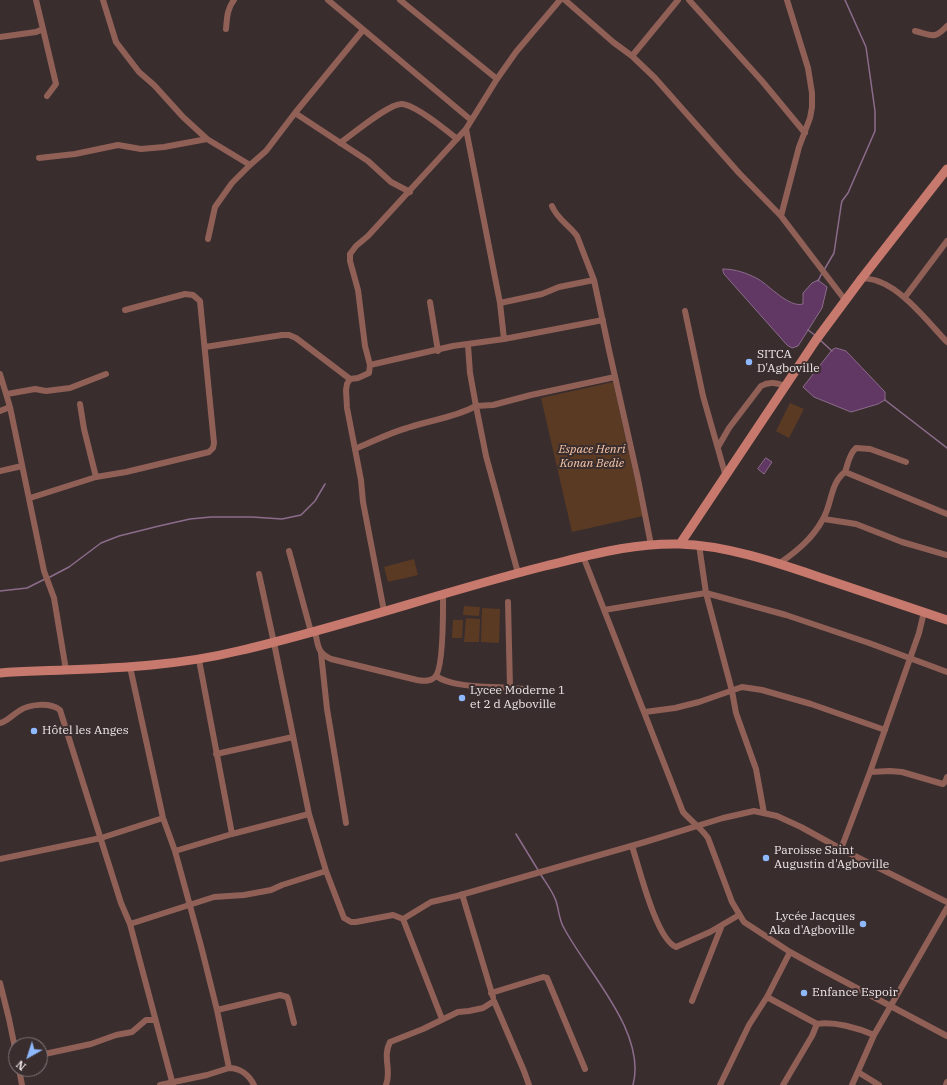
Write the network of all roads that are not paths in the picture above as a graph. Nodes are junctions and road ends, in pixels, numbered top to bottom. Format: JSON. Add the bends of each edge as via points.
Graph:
{"nodes":[{"id":1,"x":36,"y":0,"type":"edge"},
{"id":2,"x":103,"y":0,"type":"edge"},
{"id":3,"x":234,"y":0,"type":"edge"},
{"id":4,"x":328,"y":0,"type":"edge"},
{"id":5,"x":400,"y":0,"type":"edge"},
{"id":6,"x":560,"y":0,"type":"edge"},
{"id":7,"x":566,"y":0,"type":"edge"},
{"id":8,"x":678,"y":0,"type":"edge"},
{"id":9,"x":689,"y":0,"type":"edge"},
{"id":10,"x":787,"y":0,"type":"edge"},
{"id":11,"x":947,"y":26,"type":"edge"},
{"id":12,"x":43,"y":29,"type":"junction"},
{"id":13,"x":226,"y":29,"type":"dead end"},
{"id":14,"x":363,"y":30,"type":"junction"},
{"id":15,"x":915,"y":31,"type":"dead end"},
{"id":16,"x":0,"y":37,"type":"edge"},
{"id":17,"x":632,"y":56,"type":"junction"},
{"id":18,"x":497,"y":79,"type":"junction"},
{"id":19,"x":47,"y":96,"type":"dead end"},
{"id":20,"x":295,"y":113,"type":"junction"},
{"id":21,"x":471,"y":120,"type":"junction"},
{"id":22,"x":466,"y":130,"type":"junction"},
{"id":23,"x":805,"y":133,"type":"junction"},
{"id":24,"x":207,"y":139,"type":"junction"},
{"id":25,"x":457,"y":139,"type":"junction"},
{"id":26,"x":340,"y":143,"type":"junction"},
{"id":27,"x":39,"y":158,"type":"dead end"},
{"id":28,"x":250,"y":165,"type":"junction"},
{"id":29,"x":947,"y":169,"type":"edge"},
{"id":30,"x":410,"y":192,"type":"junction"},
{"id":31,"x":552,"y":206,"type":"dead end"},
{"id":32,"x":782,"y":216,"type":"junction"},
{"id":33,"x":208,"y":239,"type":"dead end"},
{"id":34,"x":947,"y":241,"type":"edge"},
{"id":35,"x":862,"y":278,"type":"junction"},
{"id":36,"x":594,"y":280,"type":"junction"},
{"id":37,"x":905,"y":297,"type":"junction"},
{"id":38,"x":845,"y":300,"type":"junction"},
{"id":39,"x":430,"y":302,"type":"dead end"},
{"id":40,"x":500,"y":303,"type":"junction"},
{"id":41,"x":125,"y":310,"type":"dead end"},
{"id":42,"x":685,"y":311,"type":"dead end"},
{"id":43,"x":603,"y":320,"type":"junction"},
{"id":44,"x":504,"y":339,"type":"junction"},
{"id":45,"x":947,"y":342,"type":"edge"},
{"id":46,"x":468,"y":345,"type":"junction"},
{"id":47,"x":205,"y":347,"type":"junction"},
{"id":48,"x":438,"y":350,"type":"junction"},
{"id":49,"x":370,"y":366,"type":"junction"},
{"id":50,"x":0,"y":374,"type":"edge"},
{"id":51,"x":106,"y":374,"type":"dead end"},
{"id":52,"x":614,"y":377,"type":"junction"},
{"id":53,"x":350,"y":379,"type":"junction"},
{"id":54,"x":786,"y":386,"type":"junction"},
{"id":55,"x":7,"y":394,"type":"junction"},
{"id":56,"x":80,"y":404,"type":"dead end"},
{"id":57,"x":476,"y":406,"type":"junction"},
{"id":58,"x":10,"y":407,"type":"junction"},
{"id":59,"x":0,"y":411,"type":"edge"},
{"id":60,"x":718,"y":447,"type":"junction"},
{"id":61,"x":355,"y":449,"type":"junction"},
{"id":62,"x":906,"y":462,"type":"dead end"},
{"id":63,"x":22,"y":466,"type":"junction"},
{"id":64,"x":0,"y":471,"type":"edge"},
{"id":65,"x":845,"y":472,"type":"junction"},
{"id":66,"x":96,"y":477,"type":"junction"},
{"id":67,"x":726,"y":477,"type":"junction"},
{"id":68,"x":30,"y":498,"type":"junction"},
{"id":69,"x":947,"y":514,"type":"edge"},
{"id":70,"x":824,"y":519,"type":"junction"},
{"id":71,"x":680,"y":544,"type":"junction"},
{"id":72,"x":651,"y":545,"type":"junction"},
{"id":73,"x":699,"y":545,"type":"junction"},
{"id":74,"x":289,"y":551,"type":"dead end"},
{"id":75,"x":947,"y":555,"type":"edge"},
{"id":76,"x":583,"y":556,"type":"junction"},
{"id":77,"x":780,"y":563,"type":"junction"},
{"id":78,"x":518,"y":573,"type":"junction"},
{"id":79,"x":259,"y":574,"type":"dead end"},
{"id":80,"x":706,"y":592,"type":"junction"},
{"id":81,"x":443,"y":595,"type":"junction"},
{"id":82,"x":508,"y":602,"type":"dead end"},
{"id":83,"x":604,"y":610,"type":"junction"},
{"id":84,"x":384,"y":611,"type":"junction"},
{"id":85,"x":924,"y":612,"type":"junction"},
{"id":86,"x":947,"y":620,"type":"edge"},
{"id":87,"x":313,"y":632,"type":"junction"},
{"id":88,"x":274,"y":643,"type":"junction"},
{"id":89,"x":321,"y":654,"type":"junction"},
{"id":90,"x":910,"y":659,"type":"junction"},
{"id":91,"x":199,"y":660,"type":"junction"},
{"id":92,"x":130,"y":667,"type":"junction"},
{"id":93,"x":66,"y":670,"type":"junction"},
{"id":94,"x":947,"y":672,"type":"edge"},
{"id":95,"x":0,"y":673,"type":"edge"},
{"id":96,"x":436,"y":676,"type":"junction"},
{"id":97,"x":510,"y":688,"type":"junction"},
{"id":98,"x":541,"y":691,"type":"dead end"},
{"id":99,"x":732,"y":691,"type":"junction"},
{"id":100,"x":645,"y":712,"type":"junction"},
{"id":101,"x":0,"y":723,"type":"edge"},
{"id":102,"x":885,"y":730,"type":"junction"},
{"id":103,"x":293,"y":737,"type":"junction"},
{"id":104,"x":216,"y":754,"type":"junction"},
{"id":105,"x":870,"y":772,"type":"junction"},
{"id":106,"x":947,"y":777,"type":"edge"},
{"id":107,"x":764,"y":813,"type":"junction"},
{"id":108,"x":309,"y":814,"type":"junction"},
{"id":109,"x":163,"y":818,"type":"junction"},
{"id":110,"x":346,"y":823,"type":"dead end"},
{"id":111,"x":698,"y":827,"type":"junction"},
{"id":112,"x":232,"y":834,"type":"junction"},
{"id":113,"x":101,"y":838,"type":"junction"},
{"id":114,"x":632,"y":846,"type":"junction"},
{"id":115,"x":841,"y":848,"type":"junction"},
{"id":116,"x":175,"y":851,"type":"junction"},
{"id":117,"x":0,"y":859,"type":"edge"},
{"id":118,"x":326,"y":871,"type":"junction"},
{"id":119,"x":462,"y":894,"type":"junction"},
{"id":120,"x":947,"y":902,"type":"edge"},
{"id":121,"x":189,"y":904,"type":"junction"},
{"id":122,"x":947,"y":908,"type":"edge"},
{"id":123,"x":739,"y":915,"type":"junction"},
{"id":124,"x":403,"y":919,"type":"junction"},
{"id":125,"x":130,"y":924,"type":"junction"},
{"id":126,"x":722,"y":924,"type":"junction"},
{"id":127,"x":790,"y":952,"type":"junction"},
{"id":128,"x":0,"y":983,"type":"edge"},
{"id":129,"x":491,"y":993,"type":"junction"},
{"id":130,"x":767,"y":997,"type":"junction"},
{"id":131,"x":494,"y":1001,"type":"junction"},
{"id":132,"x":692,"y":1001,"type":"dead end"},
{"id":133,"x":890,"y":1007,"type":"junction"},
{"id":134,"x":218,"y":1010,"type":"junction"},
{"id":135,"x":442,"y":1019,"type":"junction"},
{"id":136,"x":155,"y":1020,"type":"junction"},
{"id":137,"x":294,"y":1023,"type":"dead end"},
{"id":138,"x":817,"y":1024,"type":"junction"},
{"id":139,"x":874,"y":1035,"type":"junction"},
{"id":140,"x":947,"y":1036,"type":"edge"},
{"id":141,"x":13,"y":1037,"type":"edge"},
{"id":142,"x":48,"y":1053,"type":"edge"},
{"id":143,"x":229,"y":1068,"type":"junction"},
{"id":144,"x":585,"y":1069,"type":"dead end"},
{"id":145,"x":858,"y":1072,"type":"junction"},
{"id":146,"x":947,"y":1082,"type":"edge"},
{"id":147,"x":173,"y":1083,"type":"edge"},
{"id":148,"x":160,"y":1085,"type":"edge"},
{"id":149,"x":254,"y":1085,"type":"edge"},
{"id":150,"x":386,"y":1085,"type":"edge"},
{"id":151,"x":529,"y":1085,"type":"edge"},
{"id":152,"x":720,"y":1085,"type":"edge"},
{"id":153,"x":783,"y":1085,"type":"edge"},
{"id":154,"x":852,"y":1085,"type":"edge"},
{"id":155,"x":879,"y":1085,"type":"edge"},
{"id":156,"x":946,"y":1085,"type":"edge"}],
"edges":[{"from":1,"to":12,"type":"street"},
{"from":2,"to":24,"type":"street","via":[[116,42],[139,72]]},
{"from":3,"to":13,"type":"street","via":[[228,10]]},
{"from":4,"to":14,"type":"street"},
{"from":5,"to":18,"type":"street"},
{"from":6,"to":18,"type":"street"},
{"from":7,"to":17,"type":"street"},
{"from":8,"to":17,"type":"street"},
{"from":9,"to":23,"type":"street"},
{"from":10,"to":23,"type":"street","via":[[808,68],[812,92],[812,107]]},
{"from":11,"to":15,"type":"street","via":[[934,36]]},
{"from":12,"to":16,"type":"street"},
{"from":12,"to":19,"type":"street","via":[[56,84]]},
{"from":14,"to":20,"type":"street"},
{"from":14,"to":21,"type":"street"},
{"from":17,"to":32,"type":"street"},
{"from":18,"to":21,"type":"street"},
{"from":20,"to":26,"type":"street"},
{"from":20,"to":28,"type":"street","via":[[266,151]]},
{"from":21,"to":22,"type":"street"},
{"from":22,"to":25,"type":"street"},
{"from":22,"to":40,"type":"street"},
{"from":23,"to":32,"type":"street","via":[[799,147]]},
{"from":24,"to":27,"type":"street","via":[[141,149],[118,145]]},
{"from":24,"to":28,"type":"street"},
{"from":25,"to":26,"type":"street","via":[[415,108],[402,104],[393,106]]},
{"from":25,"to":30,"type":"street"},
{"from":26,"to":30,"type":"street","via":[[391,182]]},
{"from":28,"to":33,"type":"street","via":[[232,183],[215,207]]},
{"from":29,"to":35,"type":"main road"},
{"from":30,"to":49,"type":"street","via":[[350,254]]},
{"from":31,"to":36,"type":"street","via":[[576,236]]},
{"from":32,"to":38,"type":"street"},
{"from":34,"to":37,"type":"street"},
{"from":35,"to":37,"type":"street","via":[[882,282]]},
{"from":35,"to":38,"type":"main road"},
{"from":36,"to":40,"type":"street"},
{"from":36,"to":43,"type":"street"},
{"from":37,"to":45,"type":"street"},
{"from":38,"to":54,"type":"main road"},
{"from":39,"to":48,"type":"street"},
{"from":40,"to":44,"type":"street"},
{"from":41,"to":47,"type":"street","via":[[185,294],[193,296],[200,301]]},
{"from":42,"to":60,"type":"street"},
{"from":43,"to":44,"type":"street"},
{"from":43,"to":52,"type":"street"},
{"from":44,"to":46,"type":"street"},
{"from":46,"to":48,"type":"street"},
{"from":46,"to":57,"type":"street"},
{"from":47,"to":53,"type":"street","via":[[289,335]]},
{"from":47,"to":66,"type":"street","via":[[213,448],[209,452]]},
{"from":48,"to":49,"type":"street"},
{"from":49,"to":53,"type":"street","via":[[369,373]]},
{"from":50,"to":55,"type":"street"},
{"from":51,"to":55,"type":"street","via":[[70,388],[46,391],[35,389]]},
{"from":52,"to":57,"type":"street","via":[[493,405]]},
{"from":52,"to":72,"type":"street"},
{"from":53,"to":61,"type":"street","via":[[346,396]]},
{"from":54,"to":60,"type":"street","via":[[768,382],[761,386]]},
{"from":54,"to":67,"type":"main road"},
{"from":55,"to":58,"type":"street"},
{"from":56,"to":66,"type":"street"},
{"from":57,"to":61,"type":"street","via":[[406,428]]},
{"from":57,"to":78,"type":"street","via":[[486,456]]},
{"from":58,"to":59,"type":"street"},
{"from":58,"to":63,"type":"street"},
{"from":60,"to":67,"type":"street"},
{"from":61,"to":84,"type":"street"},
{"from":62,"to":65,"type":"street","via":[[870,449],[856,448],[849,458]]},
{"from":63,"to":64,"type":"street"},
{"from":63,"to":68,"type":"street"},
{"from":65,"to":69,"type":"street"},
{"from":65,"to":70,"type":"street","via":[[837,481]]},
{"from":66,"to":68,"type":"street"},
{"from":67,"to":71,"type":"main road"},
{"from":68,"to":93,"type":"street","via":[[44,571],[54,598]]},
{"from":70,"to":75,"type":"street","via":[[856,524],[902,542]]},
{"from":70,"to":77,"type":"street","via":[[809,540]]},
{"from":71,"to":72,"type":"main road"},
{"from":71,"to":73,"type":"main road"},
{"from":72,"to":76,"type":"main road","via":[[617,548]]},
{"from":73,"to":77,"type":"main road"},
{"from":73,"to":80,"type":"street"},
{"from":74,"to":87,"type":"street"},
{"from":76,"to":78,"type":"main road"},
{"from":76,"to":83,"type":"street"},
{"from":77,"to":85,"type":"main road"},
{"from":78,"to":81,"type":"main road"},
{"from":79,"to":88,"type":"street"},
{"from":80,"to":83,"type":"street"},
{"from":80,"to":90,"type":"street","via":[[786,615]]},
{"from":80,"to":99,"type":"street"},
{"from":81,"to":84,"type":"main road"},
{"from":81,"to":96,"type":"street","via":[[443,634]]},
{"from":82,"to":97,"type":"street"},
{"from":83,"to":100,"type":"street"},
{"from":84,"to":87,"type":"main road"},
{"from":85,"to":86,"type":"main road"},
{"from":85,"to":90,"type":"street"},
{"from":87,"to":88,"type":"main road"},
{"from":87,"to":89,"type":"street"},
{"from":88,"to":91,"type":"main road"},
{"from":88,"to":103,"type":"street"},
{"from":89,"to":96,"type":"street","via":[[348,664],[417,680],[424,681]]},
{"from":89,"to":110,"type":"street","via":[[327,709]]},
{"from":90,"to":94,"type":"street"},
{"from":90,"to":102,"type":"street"},
{"from":91,"to":92,"type":"main road"},
{"from":91,"to":104,"type":"street"},
{"from":92,"to":93,"type":"main road"},
{"from":92,"to":109,"type":"street"},
{"from":93,"to":95,"type":"main road"},
{"from":96,"to":97,"type":"street","via":[[442,681]]},
{"from":97,"to":98,"type":"street"},
{"from":99,"to":100,"type":"street","via":[[675,708]]},
{"from":99,"to":102,"type":"street","via":[[742,687],[762,690]]},
{"from":99,"to":107,"type":"street","via":[[736,713],[756,769]]},
{"from":100,"to":111,"type":"street","via":[[683,812]]},
{"from":101,"to":113,"type":"street","via":[[21,709],[31,706],[53,706],[60,710]]},
{"from":102,"to":105,"type":"street"},
{"from":103,"to":104,"type":"street"},
{"from":103,"to":108,"type":"street"},
{"from":104,"to":112,"type":"street"},
{"from":105,"to":106,"type":"street","via":[[902,772],[943,784]]},
{"from":105,"to":115,"type":"street"},
{"from":107,"to":111,"type":"street","via":[[754,811]]},
{"from":107,"to":115,"type":"street","via":[[777,816]]},
{"from":108,"to":112,"type":"street"},
{"from":108,"to":118,"type":"street"},
{"from":109,"to":113,"type":"street"},
{"from":109,"to":116,"type":"street"},
{"from":111,"to":114,"type":"street"},
{"from":111,"to":123,"type":"street","via":[[708,838]]},
{"from":112,"to":116,"type":"street"},
{"from":113,"to":117,"type":"street"},
{"from":113,"to":125,"type":"street"},
{"from":114,"to":119,"type":"street"},
{"from":114,"to":126,"type":"street","via":[[656,919],[672,945],[676,947]]},
{"from":115,"to":120,"type":"street"},
{"from":116,"to":121,"type":"street"},
{"from":118,"to":121,"type":"street","via":[[271,890],[214,897]]},
{"from":118,"to":124,"type":"street","via":[[346,920],[356,922],[393,915]]},
{"from":119,"to":124,"type":"street","via":[[431,902]]},
{"from":119,"to":129,"type":"street"},
{"from":121,"to":125,"type":"street"},
{"from":121,"to":134,"type":"street"},
{"from":122,"to":133,"type":"street"},
{"from":123,"to":126,"type":"street"},
{"from":123,"to":127,"type":"street","via":[[744,922]]},
{"from":124,"to":135,"type":"street"},
{"from":125,"to":136,"type":"street"},
{"from":126,"to":132,"type":"street"},
{"from":127,"to":130,"type":"street"},
{"from":127,"to":133,"type":"street"},
{"from":128,"to":141,"type":"street"},
{"from":129,"to":131,"type":"street"},
{"from":129,"to":144,"type":"street","via":[[543,977],[547,978]]},
{"from":130,"to":138,"type":"street"},
{"from":130,"to":152,"type":"street","via":[[749,1025]]},
{"from":131,"to":135,"type":"street","via":[[483,1008],[462,1011]]},
{"from":131,"to":151,"type":"street"},
{"from":133,"to":139,"type":"street"},
{"from":133,"to":140,"type":"street"},
{"from":134,"to":137,"type":"street","via":[[280,995],[288,999]]},
{"from":134,"to":143,"type":"street"},
{"from":135,"to":150,"type":"street","via":[[390,1042],[386,1056]]},
{"from":136,"to":142,"type":"street","via":[[146,1020],[132,1032]]},
{"from":136,"to":147,"type":"street"},
{"from":138,"to":139,"type":"street","via":[[846,1026]]},
{"from":138,"to":153,"type":"street"},
{"from":139,"to":145,"type":"street"},
{"from":143,"to":147,"type":"street"},
{"from":143,"to":149,"type":"street","via":[[236,1068],[244,1073]]},
{"from":145,"to":154,"type":"street"},
{"from":145,"to":155,"type":"street"},
{"from":146,"to":156,"type":"street"},
{"from":147,"to":148,"type":"street"}]}
